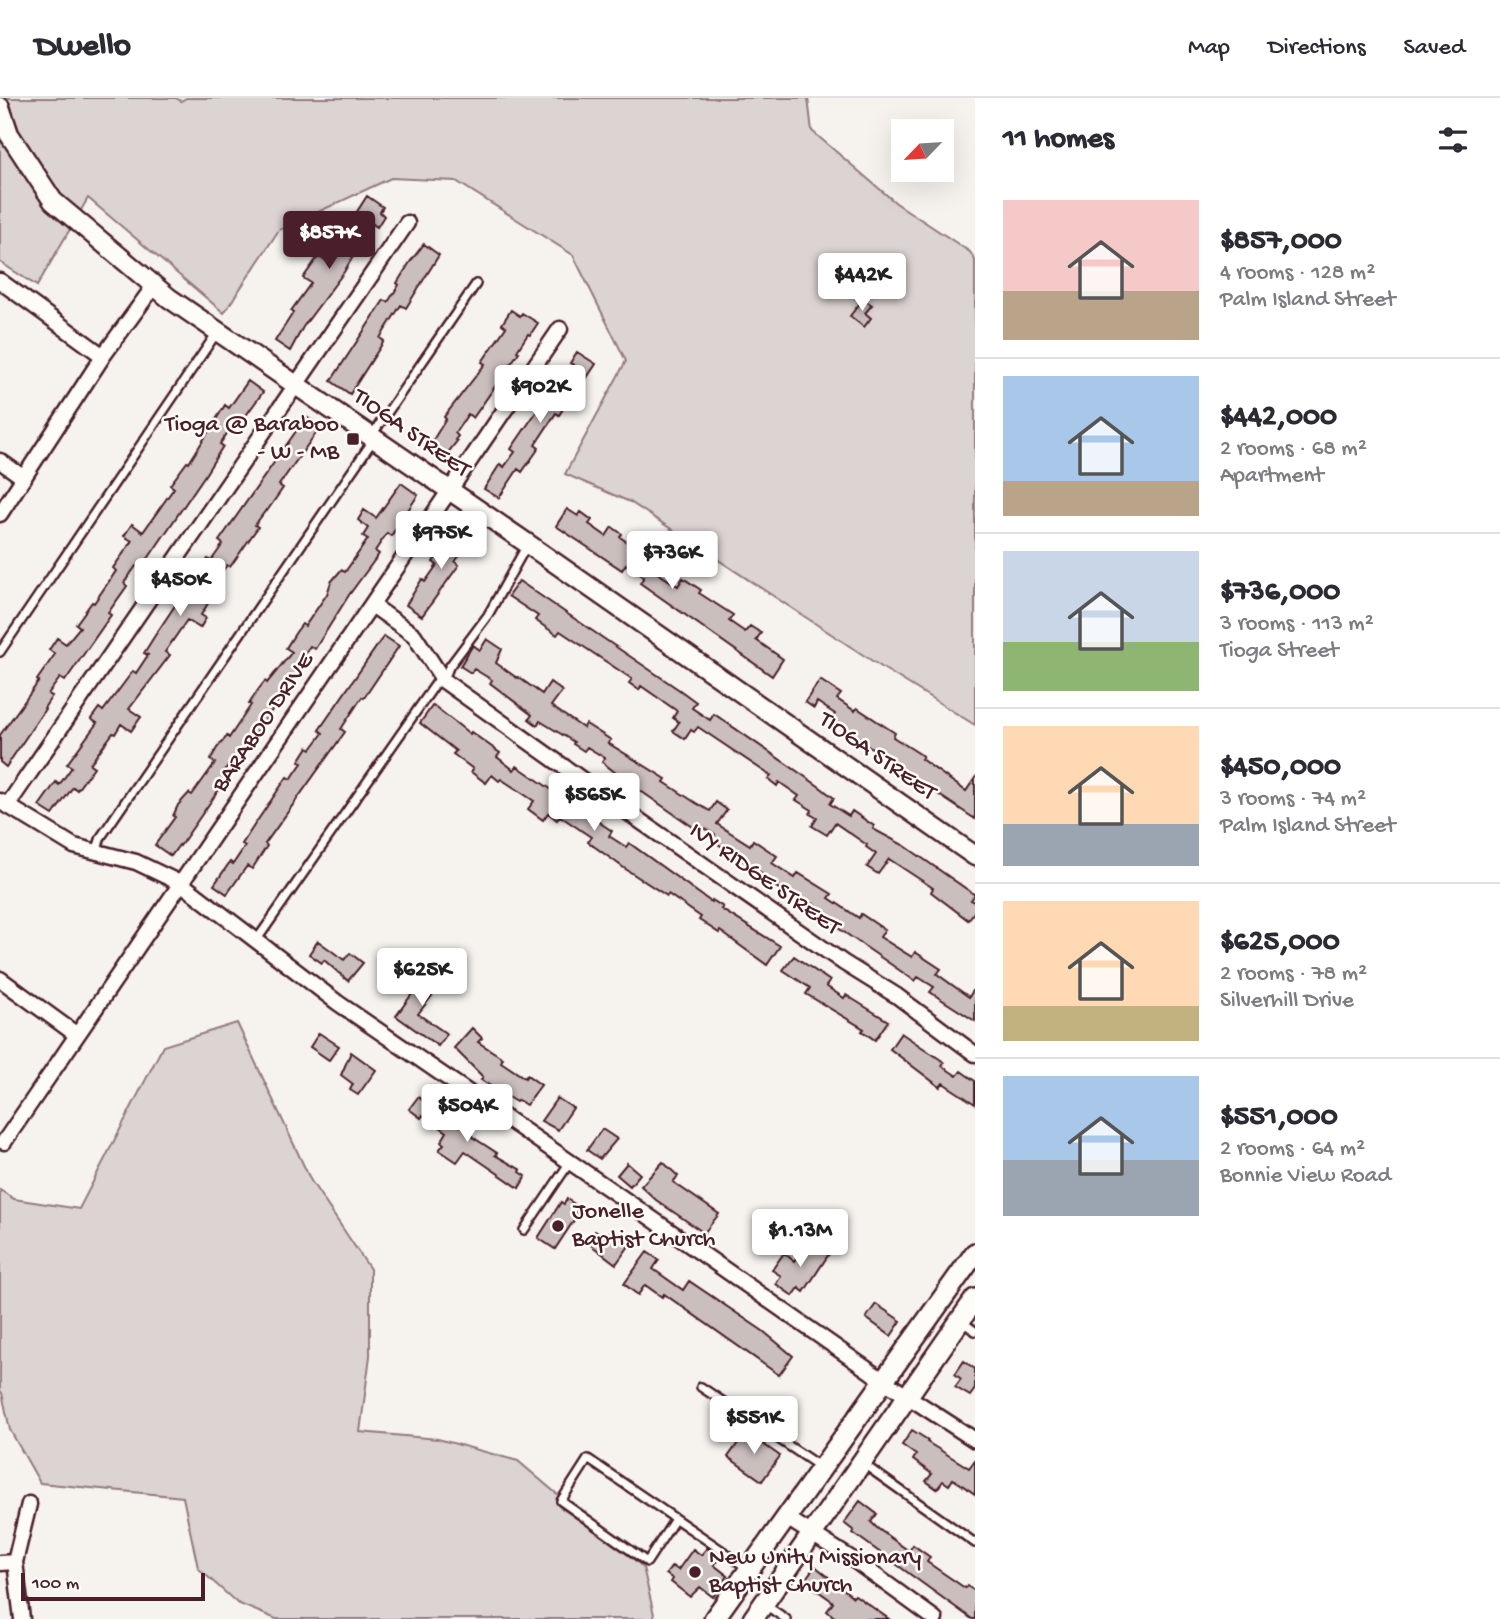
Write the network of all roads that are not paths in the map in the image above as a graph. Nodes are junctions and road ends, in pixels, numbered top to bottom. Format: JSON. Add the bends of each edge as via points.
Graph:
{"nodes":[{"id":1,"x":0,"y":107,"type":"edge"},
{"id":2,"x":407,"y":223,"type":"dead end"},
{"id":3,"x":0,"y":281,"type":"edge"},
{"id":4,"x":476,"y":284,"type":"dead end"},
{"id":5,"x":154,"y":286,"type":"junction"},
{"id":6,"x":560,"y":329,"type":"dead end"},
{"id":7,"x":218,"y":331,"type":"junction"},
{"id":8,"x":103,"y":356,"type":"junction"},
{"id":9,"x":296,"y":383,"type":"junction"},
{"id":10,"x":373,"y":437,"type":"junction"},
{"id":11,"x":0,"y":461,"type":"edge"},
{"id":12,"x":24,"y":478,"type":"junction"},
{"id":13,"x":450,"y":491,"type":"junction"},
{"id":14,"x":0,"y":514,"type":"edge"},
{"id":15,"x":528,"y":544,"type":"junction"},
{"id":16,"x":372,"y":605,"type":"junction"},
{"id":17,"x":0,"y":652,"type":"edge"},
{"id":18,"x":442,"y":679,"type":"junction"},
{"id":19,"x":4,"y":803,"type":"edge"},
{"id":20,"x":96,"y":852,"type":"junction"},
{"id":21,"x":975,"y":856,"type":"edge"},
{"id":22,"x":182,"y":884,"type":"junction"},
{"id":23,"x":256,"y":941,"type":"junction"},
{"id":24,"x":0,"y":979,"type":"edge"},
{"id":25,"x":77,"y":1035,"type":"junction"},
{"id":26,"x":975,"y":1054,"type":"edge"},
{"id":27,"x":4,"y":1143,"type":"dead end"},
{"id":28,"x":570,"y":1162,"type":"junction"},
{"id":29,"x":524,"y":1230,"type":"dead end"},
{"id":30,"x":975,"y":1253,"type":"edge"},
{"id":31,"x":975,"y":1299,"type":"edge"},
{"id":32,"x":968,"y":1326,"type":"edge"},
{"id":33,"x":884,"y":1381,"type":"junction"},
{"id":34,"x":701,"y":1387,"type":"dead end"},
{"id":35,"x":908,"y":1396,"type":"junction"},
{"id":36,"x":975,"y":1440,"type":"edge"},
{"id":37,"x":861,"y":1463,"type":"junction"},
{"id":38,"x":822,"y":1468,"type":"junction"},
{"id":39,"x":29,"y":1504,"type":"dead end"},
{"id":40,"x":787,"y":1518,"type":"junction"},
{"id":41,"x":676,"y":1519,"type":"junction"},
{"id":42,"x":811,"y":1533,"type":"junction"},
{"id":43,"x":975,"y":1543,"type":"edge"},
{"id":44,"x":7,"y":1563,"type":"edge"},
{"id":45,"x":750,"y":1570,"type":"junction"},
{"id":46,"x":758,"y":1611,"type":"edge"},
{"id":47,"x":22,"y":1619,"type":"edge"},
{"id":48,"x":714,"y":1619,"type":"edge"},
{"id":49,"x":786,"y":1619,"type":"edge"},
{"id":50,"x":935,"y":1619,"type":"edge"}],
"edges":[{"from":1,"to":5,"type":"street","name":"TIOGA STREET","via":[[9,134],[52,201]]},
{"from":2,"to":9,"type":"street"},
{"from":3,"to":8,"type":"street"},
{"from":4,"to":10,"type":"lane"},
{"from":5,"to":7,"type":"street","name":"TIOGA STREET"},
{"from":5,"to":8,"type":"street"},
{"from":6,"to":13,"type":"street","name":"BARABOO DRIVE"},
{"from":7,"to":9,"type":"street","name":"TIOGA STREET"},
{"from":7,"to":17,"type":"lane"},
{"from":8,"to":12,"type":"street"},
{"from":9,"to":10,"type":"street","name":"TIOGA STREET"},
{"from":9,"to":19,"type":"street"},
{"from":10,"to":13,"type":"street","name":"TIOGA STREET"},
{"from":10,"to":20,"type":"lane","via":[[101,837]]},
{"from":11,"to":12,"type":"street"},
{"from":12,"to":14,"type":"street"},
{"from":13,"to":15,"type":"street","name":"TIOGA STREET"},
{"from":13,"to":16,"type":"street","name":"BARABOO DRIVE"},
{"from":15,"to":18,"type":"lane","via":[[488,615]]},
{"from":15,"to":21,"type":"street","name":"TIOGA STREET"},
{"from":16,"to":18,"type":"street","name":"IVY RIDGE STREET","via":[[414,635]]},
{"from":16,"to":22,"type":"street","name":"BARABOO DRIVE"},
{"from":18,"to":23,"type":"lane"},
{"from":18,"to":26,"type":"street","name":"IVY RIDGE STREET"},
{"from":19,"to":20,"type":"street","via":[[74,846]]},
{"from":20,"to":22,"type":"street","via":[[135,862]]},
{"from":22,"to":23,"type":"street"},
{"from":22,"to":25,"type":"street","name":"BARABOO DRIVE"},
{"from":23,"to":28,"type":"street","via":[[338,1003]]},
{"from":24,"to":25,"type":"street"},
{"from":25,"to":27,"type":"street","name":"BARABOO DRIVE"},
{"from":28,"to":29,"type":"lane"},
{"from":28,"to":33,"type":"street"},
{"from":30,"to":33,"type":"main road"},
{"from":31,"to":32,"type":"main road"},
{"from":32,"to":35,"type":"main road"},
{"from":33,"to":35,"type":"street"},
{"from":33,"to":38,"type":"main road"},
{"from":34,"to":38,"type":"lane"},
{"from":35,"to":36,"type":"street"},
{"from":35,"to":37,"type":"main road"},
{"from":37,"to":42,"type":"main road"},
{"from":37,"to":43,"type":"lane"},
{"from":38,"to":40,"type":"main road"},
{"from":39,"to":44,"type":"street"},
{"from":40,"to":42,"type":"street"},
{"from":40,"to":45,"type":"main road"},
{"from":41,"to":41,"type":"lane","via":[[588,1459],[561,1501],[647,1562]]},
{"from":41,"to":45,"type":"lane"},
{"from":42,"to":46,"type":"main road"},
{"from":42,"to":50,"type":"street"},
{"from":44,"to":47,"type":"street"},
{"from":45,"to":48,"type":"main road"},
{"from":46,"to":49,"type":"lane"}]}
